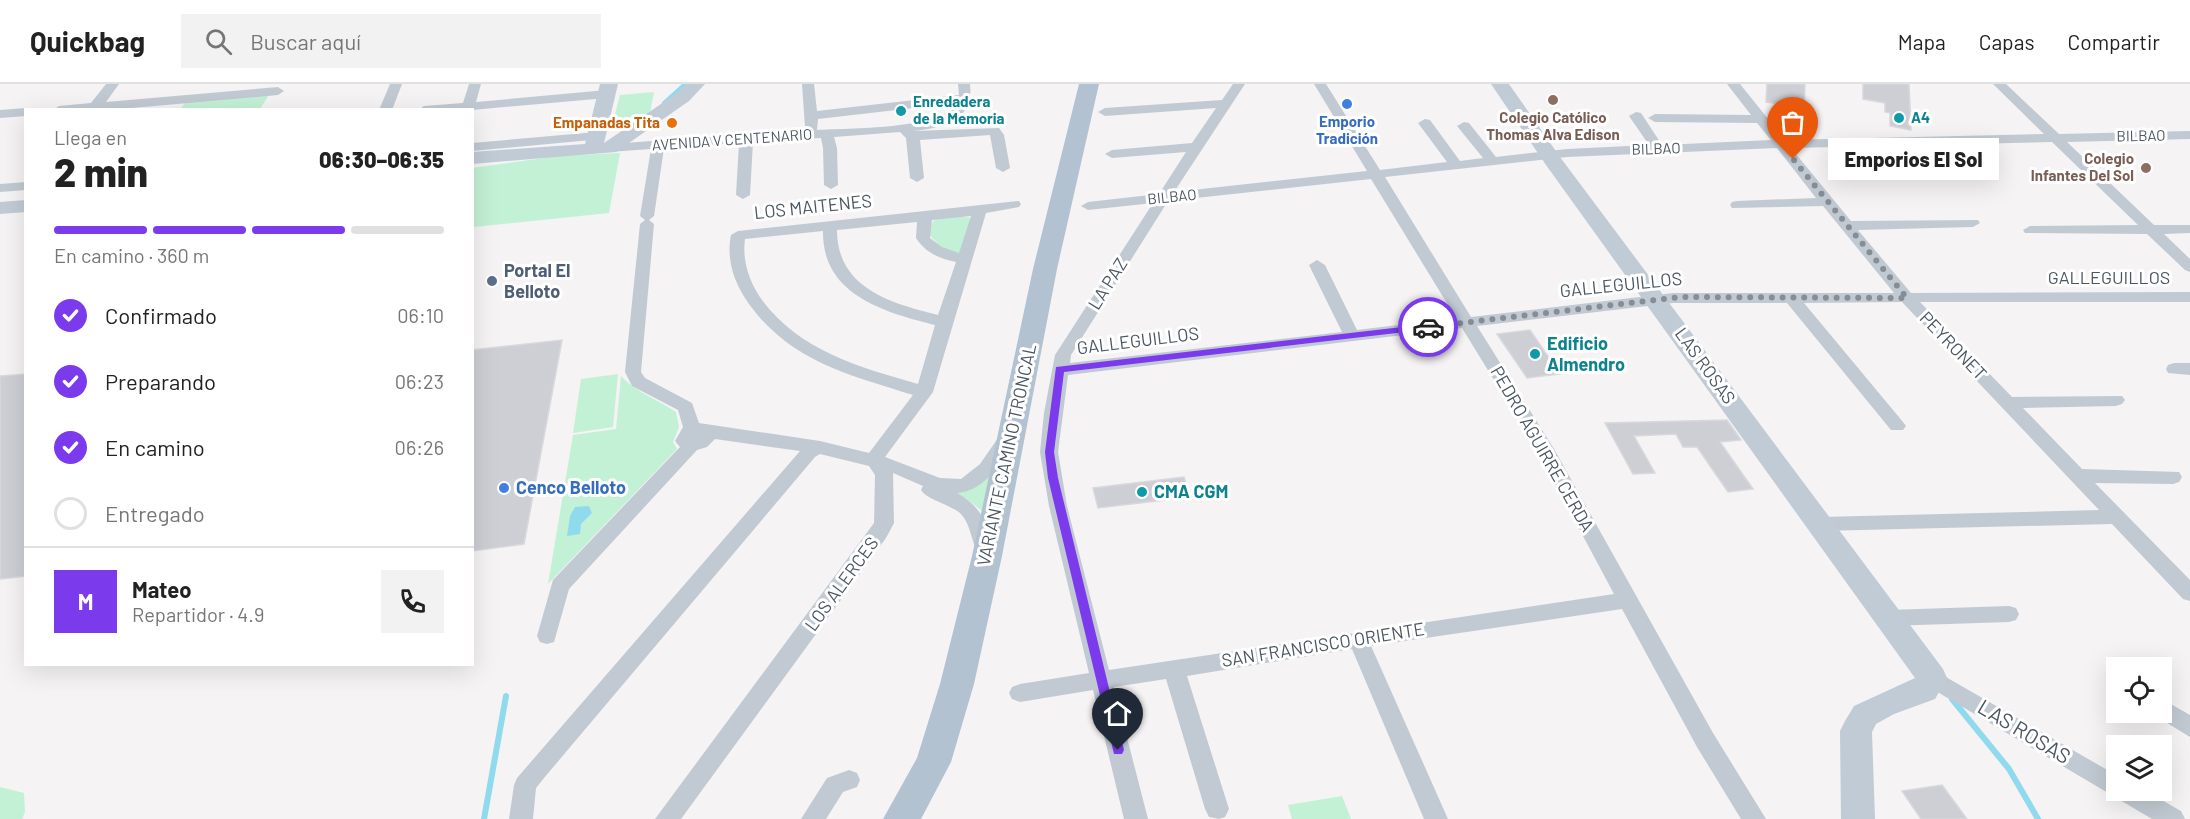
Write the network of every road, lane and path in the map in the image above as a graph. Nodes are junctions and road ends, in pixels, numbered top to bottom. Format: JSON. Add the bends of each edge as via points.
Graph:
{"nodes":[{"id":1,"x":113,"y":84,"type":"edge"},
{"id":2,"x":396,"y":84,"type":"edge"},
{"id":3,"x":476,"y":84,"type":"edge"},
{"id":4,"x":696,"y":84,"type":"edge"},
{"id":5,"x":808,"y":84,"type":"edge"},
{"id":6,"x":964,"y":84,"type":"edge"},
{"id":7,"x":1089,"y":84,"type":"edge"},
{"id":8,"x":1239,"y":84,"type":"edge"},
{"id":9,"x":1320,"y":84,"type":"edge"},
{"id":10,"x":1500,"y":84,"type":"edge"},
{"id":11,"x":1733,"y":84,"type":"edge"},
{"id":12,"x":1999,"y":84,"type":"edge"},
{"id":13,"x":280,"y":88,"type":"edge"},
{"id":14,"x":608,"y":89,"type":"edge"},
{"id":15,"x":965,"y":98,"type":"junction"},
{"id":16,"x":1227,"y":103,"type":"junction"},
{"id":17,"x":176,"y":104,"type":"edge"},
{"id":18,"x":468,"y":106,"type":"junction"},
{"id":19,"x":94,"y":108,"type":"edge"},
{"id":20,"x":268,"y":108,"type":"edge"},
{"id":21,"x":386,"y":108,"type":"edge"},
{"id":22,"x":446,"y":108,"type":"edge"},
{"id":23,"x":24,"y":112,"type":"edge"},
{"id":24,"x":1105,"y":112,"type":"dead end"},
{"id":25,"x":811,"y":116,"type":"junction"},
{"id":26,"x":1636,"y":116,"type":"dead end"},
{"id":27,"x":3,"y":117,"type":"edge"},
{"id":28,"x":1655,"y":118,"type":"dead end"},
{"id":29,"x":1762,"y":119,"type":"junction"},
{"id":30,"x":1425,"y":123,"type":"dead end"},
{"id":31,"x":1464,"y":126,"type":"dead end"},
{"id":32,"x":908,"y":133,"type":"junction"},
{"id":33,"x":819,"y":134,"type":"junction"},
{"id":34,"x":2190,"y":135,"type":"edge"},
{"id":35,"x":2055,"y":138,"type":"junction"},
{"id":36,"x":746,"y":139,"type":"junction"},
{"id":37,"x":600,"y":144,"type":"junction"},
{"id":38,"x":1781,"y":144,"type":"junction"},
{"id":39,"x":658,"y":145,"type":"junction"},
{"id":40,"x":474,"y":147,"type":"edge"},
{"id":41,"x":1196,"y":147,"type":"junction"},
{"id":42,"x":1658,"y":148,"type":"junction"},
{"id":43,"x":563,"y":151,"type":"junction"},
{"id":44,"x":1112,"y":154,"type":"dead end"},
{"id":45,"x":1550,"y":155,"type":"junction"},
{"id":46,"x":474,"y":158,"type":"edge"},
{"id":47,"x":1492,"y":161,"type":"junction"},
{"id":48,"x":474,"y":162,"type":"edge"},
{"id":49,"x":1456,"y":165,"type":"junction"},
{"id":50,"x":1003,"y":168,"type":"dead end"},
{"id":51,"x":1373,"y":174,"type":"junction"},
{"id":52,"x":917,"y":178,"type":"dead end"},
{"id":53,"x":831,"y":185,"type":"dead end"},
{"id":54,"x":0,"y":188,"type":"edge"},
{"id":55,"x":743,"y":195,"type":"dead end"},
{"id":56,"x":24,"y":196,"type":"edge"},
{"id":57,"x":24,"y":196,"type":"edge"},
{"id":58,"x":24,"y":196,"type":"edge"},
{"id":59,"x":1163,"y":198,"type":"junction"},
{"id":60,"x":0,"y":199,"type":"edge"},
{"id":61,"x":1827,"y":202,"type":"junction"},
{"id":62,"x":1014,"y":204,"type":"dead end"},
{"id":63,"x":1737,"y":205,"type":"dead end"},
{"id":64,"x":1088,"y":206,"type":"dead end"},
{"id":65,"x":0,"y":208,"type":"edge"},
{"id":66,"x":980,"y":211,"type":"junction"},
{"id":67,"x":925,"y":216,"type":"junction"},
{"id":68,"x":1973,"y":223,"type":"dead end"},
{"id":69,"x":830,"y":225,"type":"junction"},
{"id":70,"x":1846,"y":226,"type":"junction"},
{"id":71,"x":2149,"y":229,"type":"junction"},
{"id":72,"x":2190,"y":229,"type":"edge"},
{"id":73,"x":2030,"y":230,"type":"dead end"},
{"id":74,"x":965,"y":259,"type":"junction"},
{"id":75,"x":1317,"y":265,"type":"dead end"},
{"id":76,"x":2190,"y":267,"type":"edge"},
{"id":77,"x":2190,"y":297,"type":"edge"},
{"id":78,"x":1792,"y":298,"type":"junction"},
{"id":79,"x":1907,"y":298,"type":"junction"},
{"id":80,"x":1656,"y":299,"type":"junction"},
{"id":81,"x":944,"y":322,"type":"junction"},
{"id":82,"x":1467,"y":322,"type":"junction"},
{"id":83,"x":1352,"y":336,"type":"junction"},
{"id":84,"x":1060,"y":370,"type":"junction"},
{"id":85,"x":924,"y":392,"type":"junction"},
{"id":86,"x":2116,"y":400,"type":"dead end"},
{"id":87,"x":2008,"y":403,"type":"junction"},
{"id":88,"x":1897,"y":426,"type":"dead end"},
{"id":89,"x":1013,"y":428,"type":"junction"},
{"id":90,"x":698,"y":437,"type":"junction"},
{"id":91,"x":814,"y":449,"type":"junction"},
{"id":92,"x":879,"y":467,"type":"junction"},
{"id":93,"x":2078,"y":476,"type":"junction"},
{"id":94,"x":2173,"y":477,"type":"dead end"},
{"id":95,"x":943,"y":489,"type":"junction"},
{"id":96,"x":2117,"y":517,"type":"junction"},
{"id":97,"x":1820,"y":524,"type":"junction"},
{"id":98,"x":987,"y":556,"type":"junction"},
{"id":99,"x":2190,"y":593,"type":"edge"},
{"id":100,"x":1626,"y":600,"type":"junction"},
{"id":101,"x":2009,"y":615,"type":"dead end"},
{"id":102,"x":1888,"y":618,"type":"junction"},
{"id":103,"x":547,"y":636,"type":"dead end"},
{"id":104,"x":1359,"y":640,"type":"junction"},
{"id":105,"x":1174,"y":669,"type":"junction"},
{"id":106,"x":1932,"y":678,"type":"junction"},
{"id":107,"x":1101,"y":681,"type":"junction"},
{"id":108,"x":1020,"y":693,"type":"dead end"},
{"id":109,"x":2172,"y":715,"type":"edge"},
{"id":110,"x":2190,"y":727,"type":"edge"},
{"id":111,"x":849,"y":780,"type":"dead end"},
{"id":112,"x":2106,"y":781,"type":"edge"},
{"id":113,"x":2141,"y":801,"type":"edge"},
{"id":114,"x":1217,"y":809,"type":"dead end"},
{"id":115,"x":521,"y":819,"type":"edge"},
{"id":116,"x":667,"y":819,"type":"edge"},
{"id":117,"x":813,"y":819,"type":"edge"},
{"id":118,"x":902,"y":819,"type":"edge"},
{"id":119,"x":1136,"y":819,"type":"edge"},
{"id":120,"x":1436,"y":819,"type":"edge"},
{"id":121,"x":1754,"y":819,"type":"edge"},
{"id":122,"x":1858,"y":819,"type":"edge"},
{"id":123,"x":2173,"y":819,"type":"edge"}],
"edges":[{"from":1,"to":19,"type":"street"},
{"from":2,"to":21,"type":"street"},
{"from":3,"to":18,"type":"street"},
{"from":4,"to":37,"type":"street","via":[[683,97]]},
{"from":5,"to":25,"type":"street"},
{"from":6,"to":15,"type":"street"},
{"from":7,"to":89,"type":"main road","name":"VARIANTE CAMINO TRONCAL","via":[[1045,269]]},
{"from":8,"to":16,"type":"street","name":"LA PAZ"},
{"from":9,"to":51,"type":"street","name":"PEDRO AGUIRRE CERDA"},
{"from":10,"to":45,"type":"street","name":"LAS ROSAS"},
{"from":11,"to":29,"type":"street","name":"PEYRONET"},
{"from":12,"to":35,"type":"street"},
{"from":13,"to":17,"type":"street"},
{"from":13,"to":20,"type":"street"},
{"from":14,"to":18,"type":"street"},
{"from":14,"to":37,"type":"street"},
{"from":15,"to":25,"type":"street"},
{"from":15,"to":32,"type":"street","via":[[957,113]]},
{"from":16,"to":24,"type":"street"},
{"from":16,"to":41,"type":"street","name":"LA PAZ"},
{"from":17,"to":19,"type":"street"},
{"from":18,"to":22,"type":"street"},
{"from":23,"to":27,"type":"street"},
{"from":25,"to":33,"type":"street"},
{"from":26,"to":42,"type":"street"},
{"from":28,"to":29,"type":"street"},
{"from":29,"to":38,"type":"street","name":"PEYRONET"},
{"from":30,"to":49,"type":"street"},
{"from":31,"to":47,"type":"street"},
{"from":32,"to":33,"type":"street","name":"AVENIDA V CENTENARIO"},
{"from":32,"to":50,"type":"street","via":[[994,132]]},
{"from":32,"to":52,"type":"street"},
{"from":33,"to":36,"type":"street","name":"AVENIDA V CENTENARIO"},
{"from":33,"to":53,"type":"street","via":[[830,148]]},
{"from":34,"to":35,"type":"street","name":"BILBAO"},
{"from":35,"to":38,"type":"street","name":"BILBAO"},
{"from":35,"to":71,"type":"street"},
{"from":36,"to":39,"type":"street","name":"AVENIDA V CENTENARIO"},
{"from":36,"to":55,"type":"street"},
{"from":37,"to":39,"type":"street","name":"AVENIDA V CENTENARIO"},
{"from":37,"to":40,"type":"street"},
{"from":37,"to":43,"type":"street","name":"AVENIDA V CENTENARIO"},
{"from":38,"to":42,"type":"street","name":"BILBAO"},
{"from":38,"to":61,"type":"street","name":"PEYRONET"},
{"from":39,"to":90,"type":"street","via":[[633,372],[638,382],[686,407]]},
{"from":41,"to":44,"type":"street"},
{"from":41,"to":59,"type":"street","name":"LA PAZ"},
{"from":42,"to":45,"type":"street","name":"BILBAO"},
{"from":43,"to":46,"type":"street","name":"AVENIDA V CENTENARIO"},
{"from":43,"to":48,"type":"street","name":"AVENIDA V CENTENARIO"},
{"from":45,"to":47,"type":"street","name":"BILBAO"},
{"from":45,"to":80,"type":"street","name":"LAS ROSAS"},
{"from":47,"to":49,"type":"street","name":"BILBAO"},
{"from":49,"to":51,"type":"street","name":"BILBAO"},
{"from":51,"to":59,"type":"street","name":"BILBAO"},
{"from":51,"to":82,"type":"street","name":"PEDRO AGUIRRE CERDA"},
{"from":54,"to":56,"type":"street"},
{"from":57,"to":60,"type":"street"},
{"from":58,"to":65,"type":"street"},
{"from":59,"to":64,"type":"street","name":"BILBAO"},
{"from":59,"to":84,"type":"street","name":"LA PAZ","via":[[1063,354]]},
{"from":61,"to":63,"type":"street"},
{"from":61,"to":70,"type":"street","name":"PEYRONET"},
{"from":62,"to":66,"type":"street","name":"LOS MAITENES"},
{"from":66,"to":67,"type":"street","name":"LOS MAITENES"},
{"from":66,"to":74,"type":"street"},
{"from":67,"to":69,"type":"street","name":"LOS MAITENES"},
{"from":67,"to":74,"type":"street","via":[[923,238],[927,244],[941,254]]},
{"from":68,"to":70,"type":"street"},
{"from":69,"to":81,"type":"street","via":[[834,262],[856,287],[893,308]]},
{"from":69,"to":85,"type":"street","name":"LOS MAITENES","via":[[738,235],[737,264],[745,287],[760,312],[777,329],[817,356]]},
{"from":70,"to":79,"type":"street","name":"PEYRONET"},
{"from":71,"to":72,"type":"street"},
{"from":71,"to":73,"type":"street"},
{"from":71,"to":76,"type":"street"},
{"from":74,"to":81,"type":"street"},
{"from":75,"to":83,"type":"street"},
{"from":77,"to":79,"type":"street","name":"GALLEGUILLOS"},
{"from":78,"to":79,"type":"street","name":"GALLEGUILLOS"},
{"from":78,"to":80,"type":"street","name":"GALLEGUILLOS"},
{"from":78,"to":88,"type":"street"},
{"from":79,"to":87,"type":"street","name":"PEYRONET"},
{"from":80,"to":82,"type":"street","name":"GALLEGUILLOS"},
{"from":80,"to":97,"type":"street","name":"LAS ROSAS"},
{"from":81,"to":85,"type":"street"},
{"from":82,"to":83,"type":"street","name":"GALLEGUILLOS"},
{"from":82,"to":100,"type":"street","name":"PEDRO AGUIRRE CERDA","via":[[1545,449]]},
{"from":83,"to":84,"type":"street","name":"GALLEGUILLOS"},
{"from":84,"to":107,"type":"street","name":"LA PAZ","via":[[1050,452],[1058,506]]},
{"from":85,"to":92,"type":"street"},
{"from":86,"to":87,"type":"street"},
{"from":87,"to":93,"type":"street","name":"PEYRONET"},
{"from":89,"to":95,"type":"street","via":[[987,469],[975,480]]},
{"from":89,"to":98,"type":"main road","name":"VARIANTE CAMINO TRONCAL"},
{"from":90,"to":91,"type":"street"},
{"from":90,"to":103,"type":"street","via":[[560,586]]},
{"from":91,"to":92,"type":"street"},
{"from":91,"to":115,"type":"street","via":[[525,785]]},
{"from":92,"to":95,"type":"street"},
{"from":92,"to":116,"type":"street","name":"LOS ALERCES","via":[[884,523],[879,533]]},
{"from":93,"to":94,"type":"street"},
{"from":93,"to":96,"type":"street","name":"PEYRONET"},
{"from":95,"to":98,"type":"street","via":[[968,508],[981,532]]},
{"from":96,"to":97,"type":"street"},
{"from":96,"to":99,"type":"street","name":"PEYRONET"},
{"from":97,"to":102,"type":"street","name":"LAS ROSAS"},
{"from":98,"to":118,"type":"main road","name":"VARIANTE CAMINO TRONCAL","via":[[957,684],[933,762]]},
{"from":100,"to":104,"type":"street","name":"SAN FRANCISCO ORIENTE"},
{"from":100,"to":121,"type":"street","name":"PEDRO AGUIRRE CERDA"},
{"from":101,"to":102,"type":"street"},
{"from":102,"to":106,"type":"street","name":"LAS ROSAS"},
{"from":104,"to":105,"type":"street","name":"SAN FRANCISCO ORIENTE"},
{"from":104,"to":120,"type":"street"},
{"from":105,"to":107,"type":"street","name":"SAN FRANCISCO ORIENTE"},
{"from":105,"to":114,"type":"street"},
{"from":106,"to":112,"type":"street","name":"LAS ROSAS"},
{"from":106,"to":122,"type":"street","via":[[1924,690],[1865,715],[1856,731]]},
{"from":107,"to":108,"type":"street","name":"SAN FRANCISCO ORIENTE"},
{"from":107,"to":119,"type":"street","name":"LA PAZ"},
{"from":109,"to":110,"type":"street"},
{"from":111,"to":117,"type":"street","via":[[835,785]]},
{"from":113,"to":123,"type":"street"}]}
